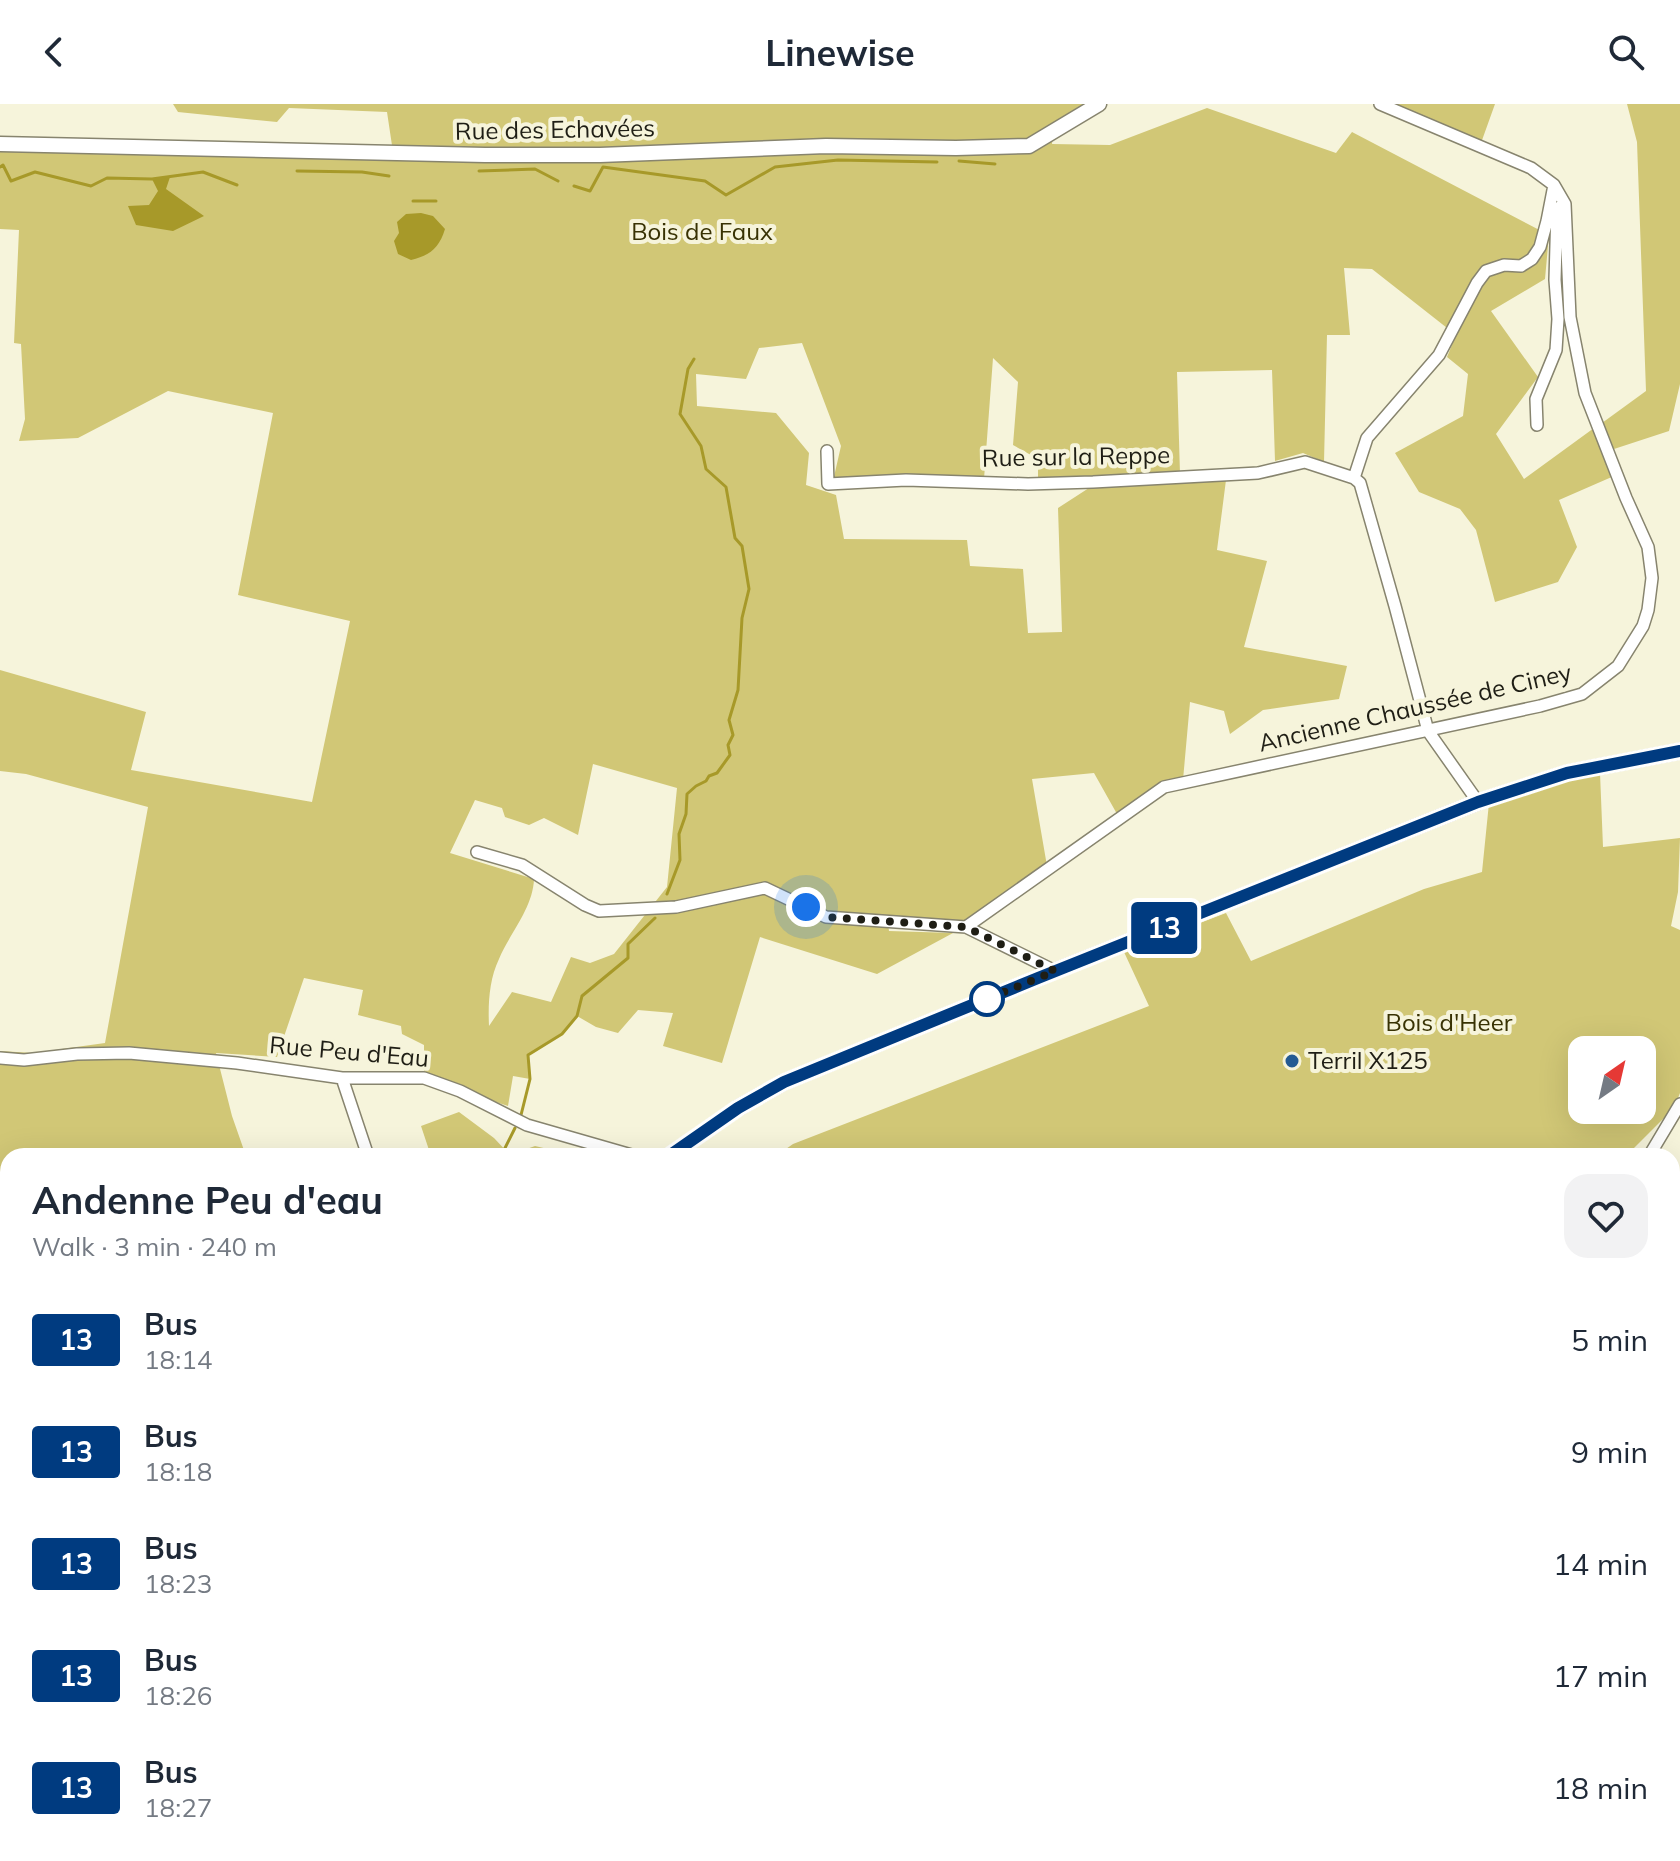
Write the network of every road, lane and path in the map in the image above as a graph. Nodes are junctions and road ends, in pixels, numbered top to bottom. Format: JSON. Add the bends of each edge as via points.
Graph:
{"nodes":[{"id":1,"x":1099,"y":104,"type":"edge"},
{"id":2,"x":1380,"y":104,"type":"edge"},
{"id":3,"x":0,"y":144,"type":"edge"},
{"id":4,"x":1554,"y":185,"type":"junction"},
{"id":5,"x":1565,"y":204,"type":"junction"},
{"id":6,"x":1537,"y":425,"type":"dead end"},
{"id":7,"x":827,"y":451,"type":"dead end"},
{"id":8,"x":1354,"y":478,"type":"junction"},
{"id":9,"x":1428,"y":731,"type":"junction"},
{"id":10,"x":1680,"y":751,"type":"edge"},
{"id":11,"x":1478,"y":802,"type":"junction"},
{"id":12,"x":477,"y":852,"type":"dead end"},
{"id":13,"x":966,"y":927,"type":"junction"},
{"id":14,"x":1055,"y":971,"type":"junction"},
{"id":15,"x":0,"y":1058,"type":"edge"},
{"id":16,"x":342,"y":1078,"type":"junction"},
{"id":17,"x":1680,"y":1104,"type":"edge"},
{"id":18,"x":365,"y":1148,"type":"edge"},
{"id":19,"x":607,"y":1148,"type":"edge"},
{"id":20,"x":680,"y":1148,"type":"edge"},
{"id":21,"x":1654,"y":1148,"type":"edge"}],
"edges":[{"from":1,"to":3,"type":"street","name":"Rue des Echavées","via":[[1029,146],[485,155]]},
{"from":2,"to":4,"type":"street","name":"Ancienne Chaussée de Ciney","via":[[1531,168]]},
{"from":4,"to":5,"type":"street","name":"Ancienne Chaussée de Ciney"},
{"from":4,"to":8,"type":"street","via":[[1540,247],[1532,259],[1486,271],[1439,355],[1367,438]]},
{"from":5,"to":6,"type":"street","via":[[1557,209],[1556,350],[1536,399]]},
{"from":5,"to":9,"type":"street","name":"Ancienne Chaussée de Ciney","via":[[1570,317],[1585,393],[1648,547],[1648,610],[1626,656],[1582,694]]},
{"from":7,"to":8,"type":"street","name":"Rue sur la Reppe","via":[[828,484],[1093,482],[1258,473],[1305,462]]},
{"from":8,"to":9,"type":"street","via":[[1360,483]]},
{"from":9,"to":11,"type":"street"},
{"from":9,"to":13,"type":"street","name":"Ancienne Chaussée de Ciney","via":[[1164,787]]},
{"from":10,"to":11,"type":"street","via":[[1567,773]]},
{"from":11,"to":14,"type":"street"},
{"from":12,"to":13,"type":"street","via":[[522,865],[599,911],[676,907],[765,888],[826,917]]},
{"from":13,"to":14,"type":"street"},
{"from":14,"to":20,"type":"street","via":[[784,1082]]},
{"from":15,"to":16,"type":"street","name":"Rue Peu d'Eau","via":[[129,1053]]},
{"from":16,"to":18,"type":"street"},
{"from":16,"to":19,"type":"street","name":"Rue Peu d'Eau","via":[[424,1078],[527,1125]]},
{"from":17,"to":21,"type":"street"}]}
